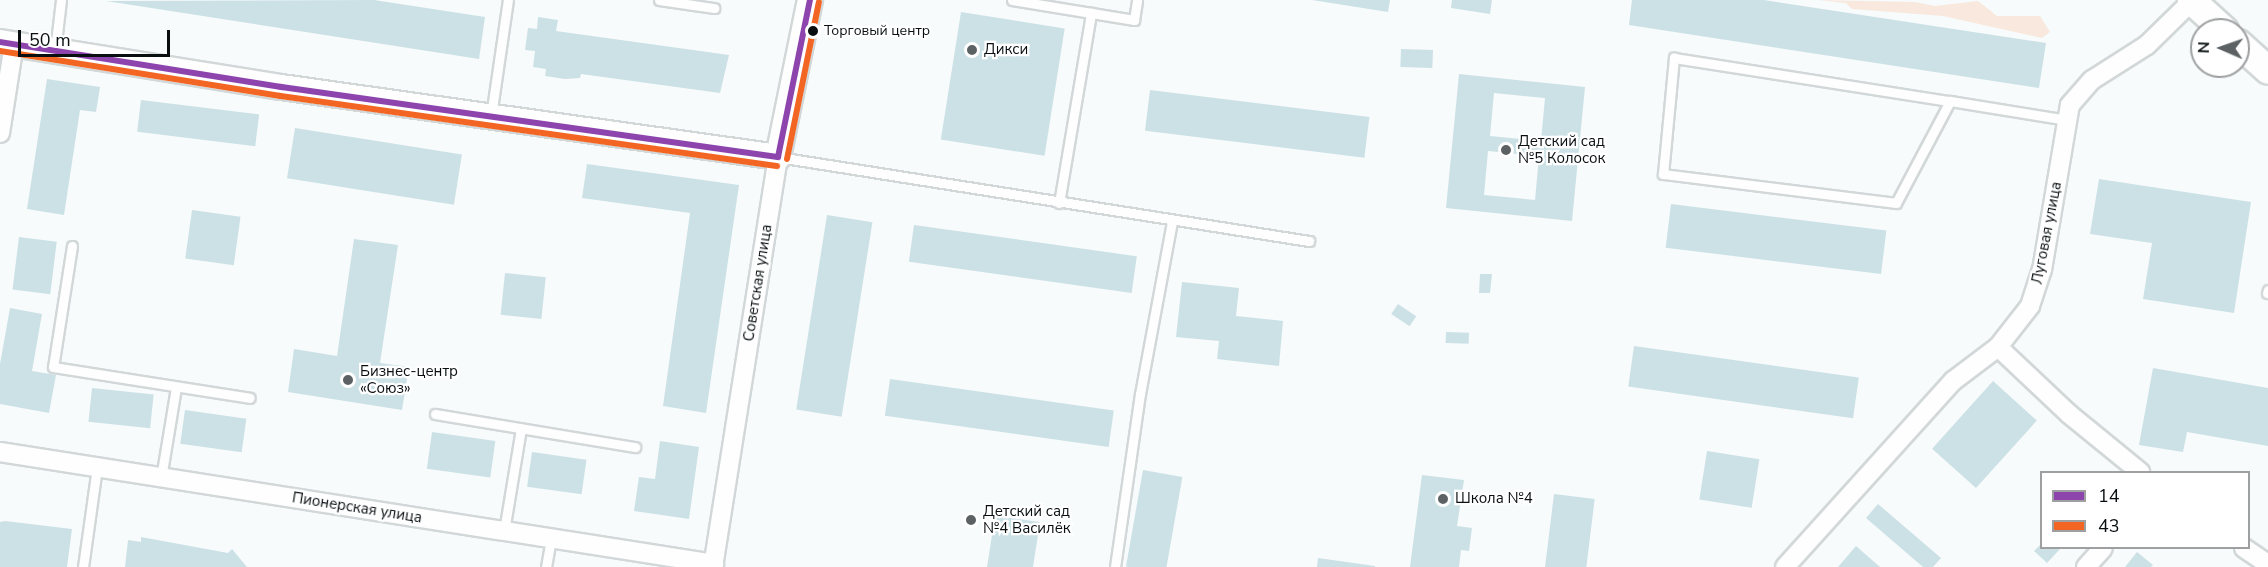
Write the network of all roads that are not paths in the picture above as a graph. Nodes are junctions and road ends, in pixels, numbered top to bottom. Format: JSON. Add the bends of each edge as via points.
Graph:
{"nodes":[{"id":1,"x":61,"y":0,"type":"edge"},
{"id":2,"x":508,"y":0,"type":"edge"},
{"id":3,"x":659,"y":0,"type":"edge"},
{"id":4,"x":810,"y":0,"type":"edge"},
{"id":5,"x":1012,"y":0,"type":"edge"},
{"id":6,"x":1137,"y":0,"type":"edge"},
{"id":7,"x":2191,"y":1,"type":"edge"},
{"id":8,"x":714,"y":8,"type":"dead end"},
{"id":9,"x":1091,"y":13,"type":"junction"},
{"id":10,"x":2210,"y":18,"type":"edge"},
{"id":11,"x":7,"y":43,"type":"edge"},
{"id":12,"x":55,"y":51,"type":"junction"},
{"id":13,"x":2250,"y":54,"type":"edge"},
{"id":14,"x":2268,"y":70,"type":"edge"},
{"id":15,"x":1950,"y":101,"type":"junction"},
{"id":16,"x":491,"y":117,"type":"junction"},
{"id":17,"x":2067,"y":120,"type":"junction"},
{"id":18,"x":0,"y":134,"type":"edge"},
{"id":19,"x":778,"y":157,"type":"junction"},
{"id":20,"x":1059,"y":203,"type":"junction"},
{"id":21,"x":1172,"y":221,"type":"junction"},
{"id":22,"x":1309,"y":242,"type":"dead end"},
{"id":23,"x":72,"y":246,"type":"dead end"},
{"id":24,"x":1998,"y":347,"type":"junction"},
{"id":25,"x":176,"y":387,"type":"junction"},
{"id":26,"x":250,"y":398,"type":"dead end"},
{"id":27,"x":435,"y":414,"type":"dead end"},
{"id":28,"x":521,"y":428,"type":"junction"},
{"id":29,"x":635,"y":447,"type":"dead end"},
{"id":30,"x":0,"y":452,"type":"edge"},
{"id":31,"x":97,"y":468,"type":"junction"},
{"id":32,"x":2139,"y":471,"type":"edge"},
{"id":33,"x":161,"y":478,"type":"junction"},
{"id":34,"x":504,"y":531,"type":"junction"},
{"id":35,"x":550,"y":539,"type":"junction"},
{"id":36,"x":2102,"y":549,"type":"edge"},
{"id":37,"x":2246,"y":549,"type":"edge"},
{"id":38,"x":2268,"y":564,"type":"edge"},
{"id":39,"x":714,"y":566,"type":"edge"},
{"id":40,"x":83,"y":567,"type":"edge"},
{"id":41,"x":546,"y":567,"type":"edge"},
{"id":42,"x":1115,"y":567,"type":"edge"},
{"id":43,"x":1785,"y":567,"type":"edge"},
{"id":44,"x":2086,"y":567,"type":"edge"}],
"edges":[{"from":1,"to":12,"type":"lane"},
{"from":2,"to":16,"type":"lane"},
{"from":3,"to":8,"type":"lane"},
{"from":4,"to":19,"type":"street","name":"Советская улица"},
{"from":5,"to":9,"type":"lane"},
{"from":6,"to":9,"type":"lane","via":[[1134,20]]},
{"from":7,"to":10,"type":"main road"},
{"from":7,"to":17,"type":"street","name":"Луговая улица","via":[[2147,45],[2092,80],[2070,105]]},
{"from":9,"to":20,"type":"lane"},
{"from":11,"to":12,"type":"street"},
{"from":11,"to":18,"type":"street"},
{"from":12,"to":16,"type":"street"},
{"from":13,"to":14,"type":"main road"},
{"from":15,"to":15,"type":"lane","via":[[1674,58],[1663,174],[1896,203]]},
{"from":15,"to":17,"type":"lane"},
{"from":16,"to":19,"type":"street"},
{"from":17,"to":24,"type":"street","name":"Луговая улица","via":[[2042,270],[2030,306]]},
{"from":19,"to":20,"type":"lane"},
{"from":19,"to":39,"type":"street","name":"Советская улица"},
{"from":20,"to":21,"type":"lane"},
{"from":21,"to":22,"type":"lane"},
{"from":21,"to":42,"type":"lane","via":[[1140,394]]},
{"from":23,"to":25,"type":"lane","via":[[53,367]]},
{"from":24,"to":32,"type":"street","via":[[2069,414]]},
{"from":24,"to":43,"type":"street","name":"Луговая улица","via":[[1953,381]]},
{"from":25,"to":26,"type":"lane"},
{"from":25,"to":33,"type":"lane"},
{"from":27,"to":28,"type":"lane"},
{"from":28,"to":29,"type":"lane"},
{"from":28,"to":34,"type":"lane"},
{"from":30,"to":31,"type":"street","name":"Пионерская улица"},
{"from":31,"to":33,"type":"street","name":"Пионерская улица"},
{"from":31,"to":40,"type":"lane"},
{"from":33,"to":34,"type":"street","name":"Пионерская улица"},
{"from":34,"to":35,"type":"street","name":"Пионерская улица"},
{"from":35,"to":39,"type":"street","name":"Пионерская улица"},
{"from":35,"to":41,"type":"lane"},
{"from":36,"to":44,"type":"street"},
{"from":37,"to":38,"type":"street"}]}
